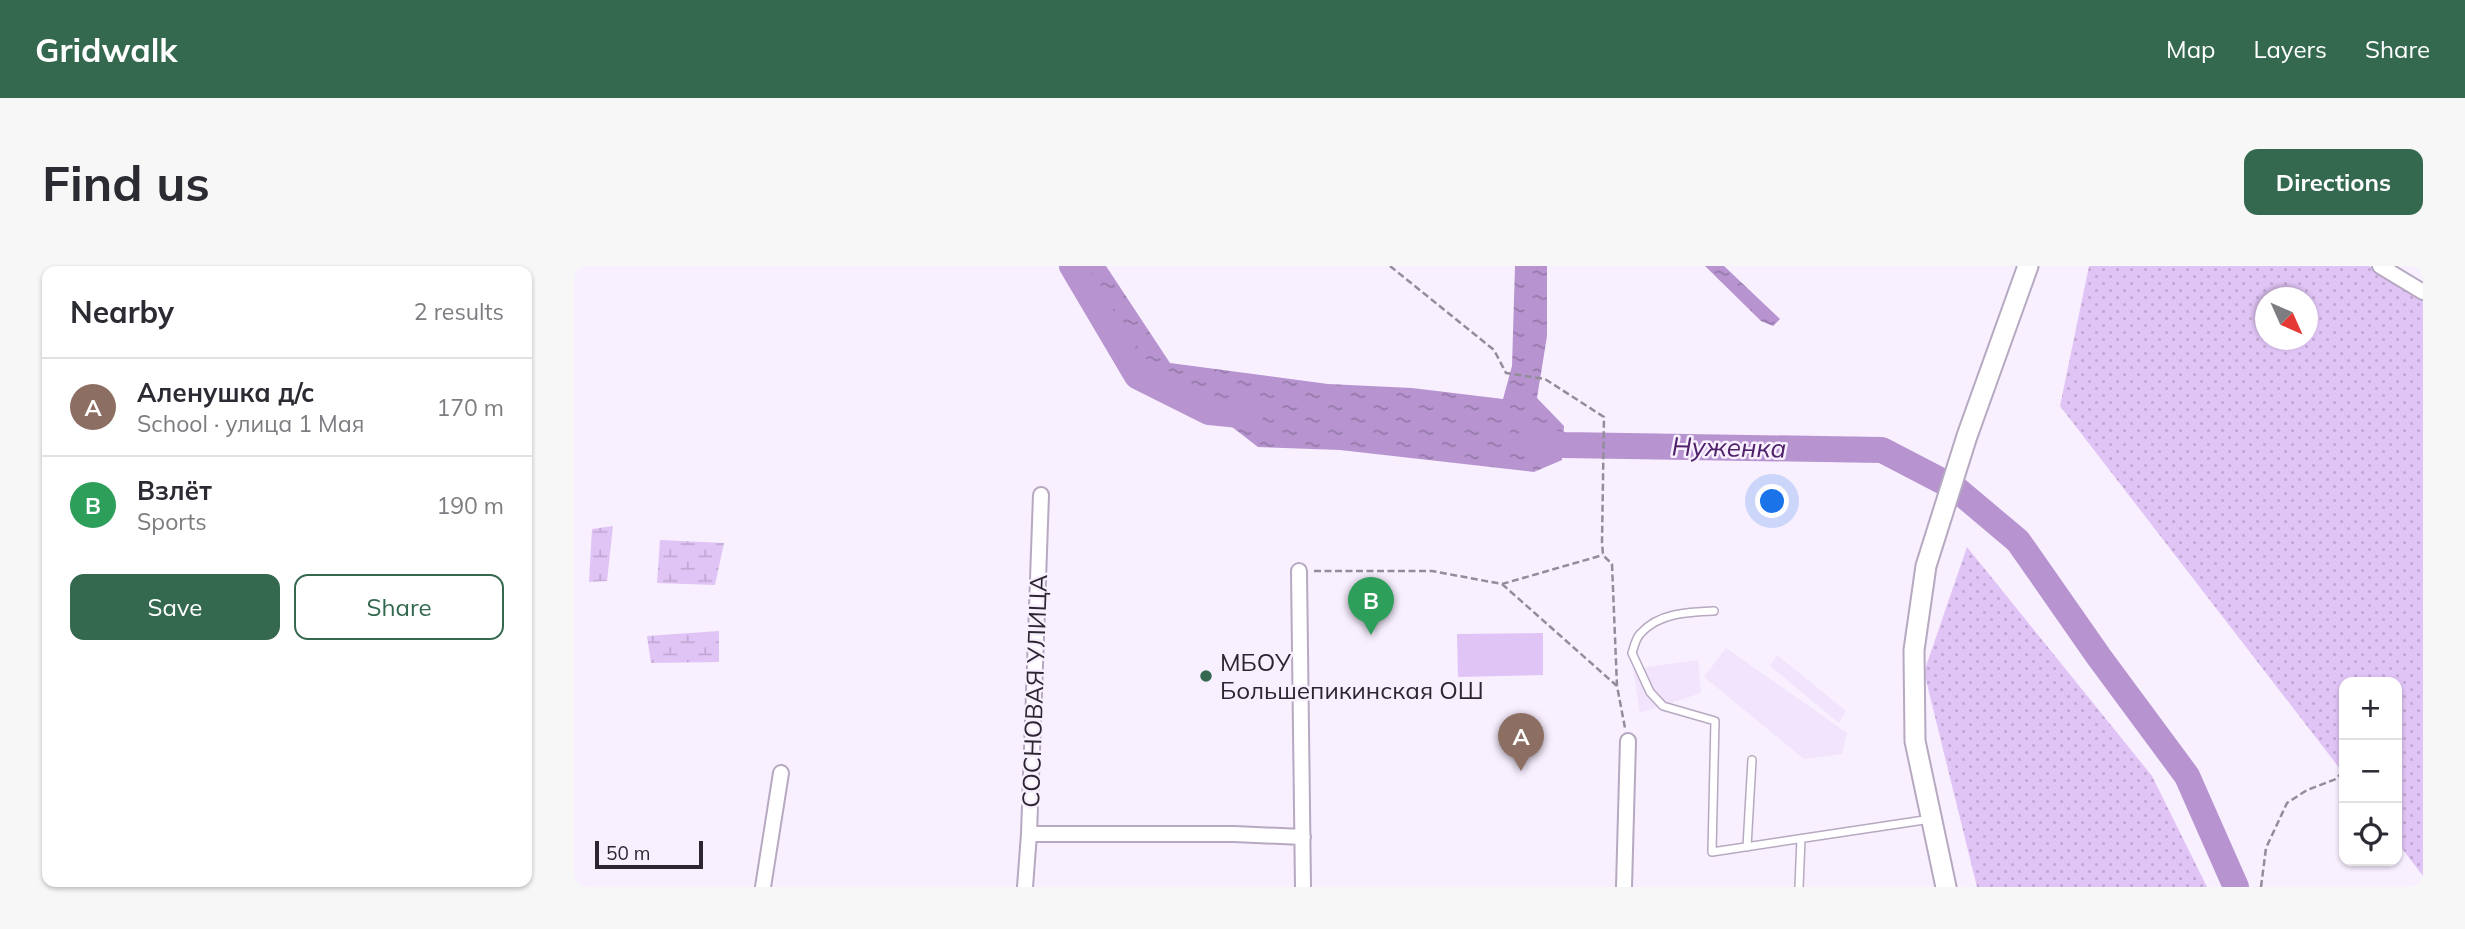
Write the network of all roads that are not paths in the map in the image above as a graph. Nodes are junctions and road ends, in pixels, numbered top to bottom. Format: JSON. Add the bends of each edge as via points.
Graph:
{"nodes":[{"id":1,"x":2028,"y":266,"type":"edge"},
{"id":2,"x":2380,"y":266,"type":"edge"},
{"id":3,"x":2423,"y":292,"type":"edge"},
{"id":4,"x":1041,"y":495,"type":"dead end"},
{"id":5,"x":1299,"y":572,"type":"road end"},
{"id":6,"x":1714,"y":611,"type":"dead end"},
{"id":7,"x":1628,"y":741,"type":"road end"},
{"id":8,"x":1752,"y":760,"type":"dead end"},
{"id":9,"x":780,"y":773,"type":"dead end"},
{"id":10,"x":1932,"y":819,"type":"junction"},
{"id":11,"x":1029,"y":834,"type":"junction"},
{"id":12,"x":1303,"y":836,"type":"junction"},
{"id":13,"x":1801,"y":839,"type":"junction"},
{"id":14,"x":1747,"y":847,"type":"junction"},
{"id":15,"x":763,"y":887,"type":"edge"},
{"id":16,"x":1025,"y":887,"type":"edge"},
{"id":17,"x":1303,"y":887,"type":"edge"},
{"id":18,"x":1624,"y":887,"type":"edge"},
{"id":19,"x":1799,"y":887,"type":"edge"},
{"id":20,"x":1946,"y":887,"type":"edge"}],
"edges":[{"from":1,"to":10,"type":"street","via":[[1926,566],[1914,650],[1915,741]]},
{"from":2,"to":3,"type":"street"},
{"from":4,"to":11,"type":"street","name":"СОСНОВАЯ УЛИЦА"},
{"from":5,"to":12,"type":"street"},
{"from":6,"to":14,"type":"lane","via":[[1660,618],[1639,634],[1632,653],[1650,692],[1663,706],[1715,721],[1712,852]]},
{"from":7,"to":18,"type":"street"},
{"from":8,"to":14,"type":"lane"},
{"from":9,"to":15,"type":"street"},
{"from":10,"to":13,"type":"lane"},
{"from":10,"to":20,"type":"street"},
{"from":11,"to":12,"type":"street"},
{"from":11,"to":16,"type":"street","name":"СОСНОВАЯ УЛИЦА"},
{"from":12,"to":17,"type":"street"},
{"from":13,"to":14,"type":"lane"},
{"from":13,"to":19,"type":"lane"}]}
